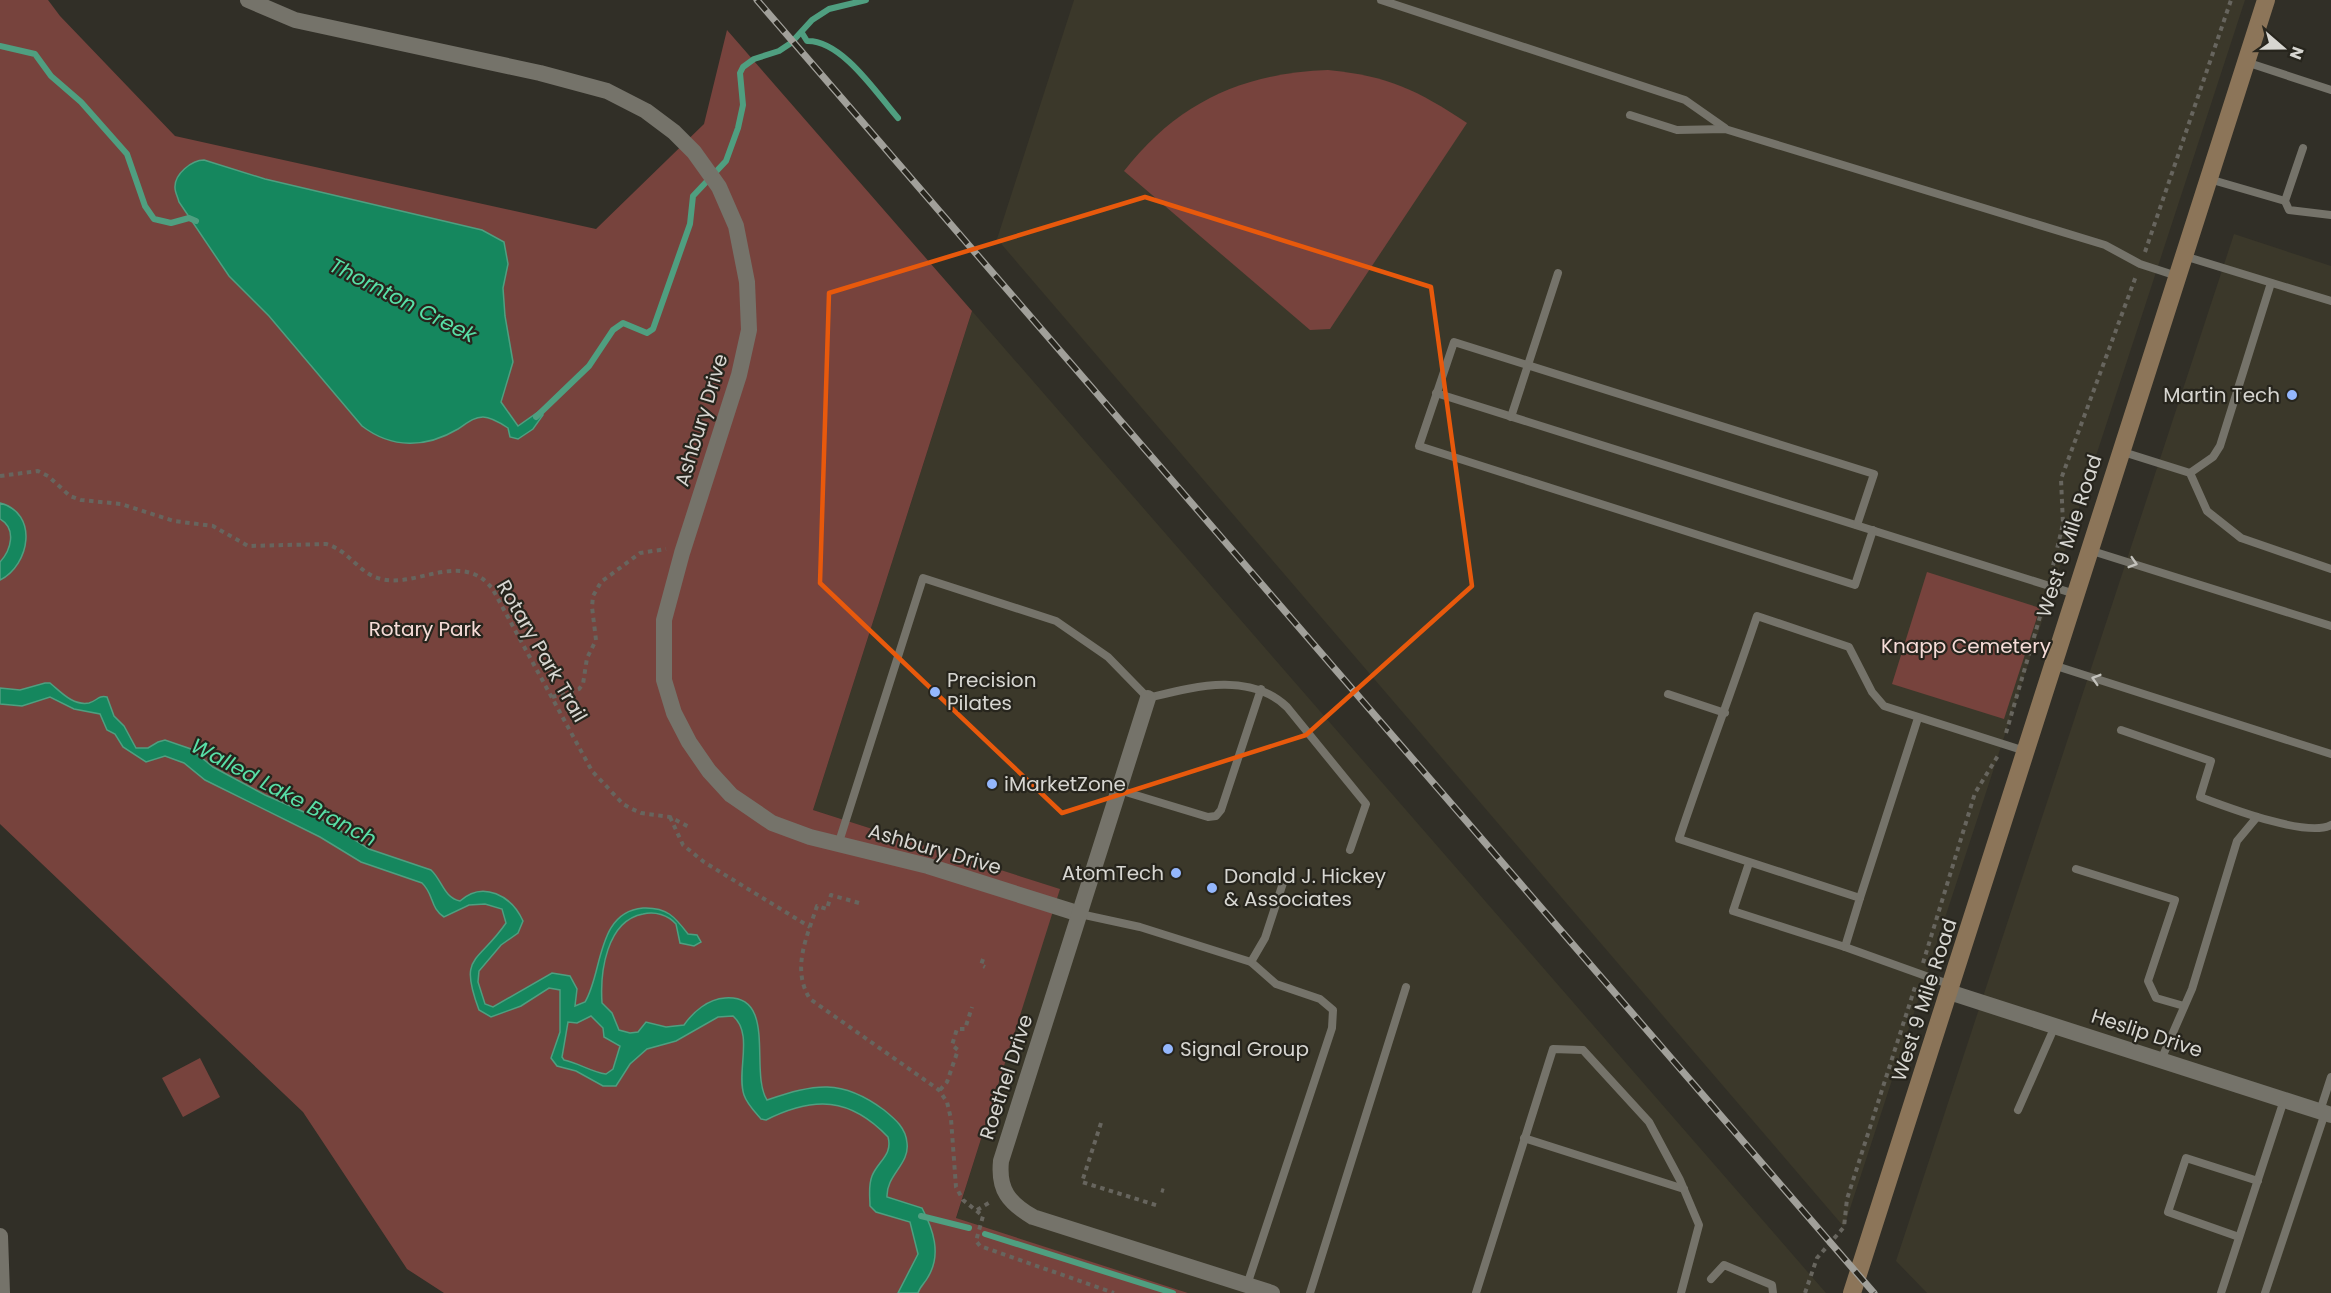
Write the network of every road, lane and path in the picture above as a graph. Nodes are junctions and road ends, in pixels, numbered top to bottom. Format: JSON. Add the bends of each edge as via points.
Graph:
{"nodes":[{"id":1,"x":248,"y":0,"type":"edge"},
{"id":2,"x":1381,"y":0,"type":"edge"},
{"id":3,"x":2231,"y":0,"type":"edge"},
{"id":4,"x":2266,"y":0,"type":"edge"},
{"id":5,"x":2246,"y":62,"type":"junction"},
{"id":6,"x":2331,"y":90,"type":"edge"},
{"id":7,"x":1630,"y":115,"type":"dead end"},
{"id":8,"x":1725,"y":129,"type":"junction"},
{"id":9,"x":2303,"y":148,"type":"dead end"},
{"id":10,"x":2208,"y":179,"type":"junction"},
{"id":11,"x":2285,"y":201,"type":"junction"},
{"id":12,"x":2331,"y":215,"type":"edge"},
{"id":13,"x":2183,"y":256,"type":"junction"},
{"id":14,"x":2140,"y":264,"type":"junction"},
{"id":15,"x":1558,"y":273,"type":"dead end"},
{"id":16,"x":2176,"y":276,"type":"junction"},
{"id":17,"x":2271,"y":283,"type":"junction"},
{"id":18,"x":2331,"y":301,"type":"edge"},
{"id":19,"x":1528,"y":365,"type":"junction"},
{"id":20,"x":1436,"y":393,"type":"junction"},
{"id":21,"x":1511,"y":417,"type":"junction"},
{"id":22,"x":2120,"y":451,"type":"junction"},
{"id":23,"x":2190,"y":473,"type":"junction"},
{"id":24,"x":0,"y":476,"type":"edge"},
{"id":25,"x":1857,"y":525,"type":"junction"},
{"id":26,"x":1873,"y":530,"type":"junction"},
{"id":27,"x":666,"y":549,"type":"dead end"},
{"id":28,"x":2089,"y":550,"type":"junction"},
{"id":29,"x":2331,"y":569,"type":"edge"},
{"id":30,"x":2049,"y":586,"type":"junction"},
{"id":31,"x":2074,"y":594,"type":"junction"},
{"id":32,"x":2331,"y":626,"type":"edge"},
{"id":33,"x":2052,"y":665,"type":"junction"},
{"id":34,"x":1261,"y":690,"type":"junction"},
{"id":35,"x":1668,"y":694,"type":"dead end"},
{"id":36,"x":552,"y":696,"type":"junction"},
{"id":37,"x":1148,"y":698,"type":"junction"},
{"id":38,"x":1725,"y":713,"type":"junction"},
{"id":39,"x":1918,"y":718,"type":"junction"},
{"id":40,"x":2121,"y":730,"type":"dead end"},
{"id":41,"x":2002,"y":744,"type":"junction"},
{"id":42,"x":2025,"y":751,"type":"junction"},
{"id":43,"x":2331,"y":754,"type":"edge"},
{"id":44,"x":1119,"y":790,"type":"junction"},
{"id":45,"x":670,"y":817,"type":"junction"},
{"id":46,"x":2257,"y":817,"type":"junction"},
{"id":47,"x":2331,"y":825,"type":"edge"},
{"id":48,"x":691,"y":828,"type":"dead end"},
{"id":49,"x":838,"y":844,"type":"junction"},
{"id":50,"x":1350,"y":850,"type":"dead end"},
{"id":51,"x":1749,"y":863,"type":"junction"},
{"id":52,"x":2076,"y":869,"type":"dead end"},
{"id":53,"x":1282,"y":883,"type":"dead end"},
{"id":54,"x":1860,"y":898,"type":"junction"},
{"id":55,"x":859,"y":903,"type":"dead end"},
{"id":56,"x":1080,"y":914,"type":"junction"},
{"id":57,"x":810,"y":927,"type":"junction"},
{"id":58,"x":1845,"y":948,"type":"junction"},
{"id":59,"x":983,"y":959,"type":"dead end"},
{"id":60,"x":1251,"y":963,"type":"junction"},
{"id":61,"x":985,"y":968,"type":"dead end"},
{"id":62,"x":1919,"y":974,"type":"junction"},
{"id":63,"x":1406,"y":987,"type":"dead end"},
{"id":64,"x":1950,"y":988,"type":"junction"},
{"id":65,"x":2184,"y":1006,"type":"junction"},
{"id":66,"x":972,"y":1007,"type":"dead end"},
{"id":67,"x":2055,"y":1026,"type":"junction"},
{"id":68,"x":2161,"y":1060,"type":"junction"},
{"id":69,"x":2331,"y":1077,"type":"edge"},
{"id":70,"x":939,"y":1090,"type":"junction"},
{"id":71,"x":2284,"y":1100,"type":"junction"},
{"id":72,"x":2019,"y":1110,"type":"dead end"},
{"id":73,"x":2325,"y":1113,"type":"edge"},
{"id":74,"x":1101,"y":1123,"type":"dead end"},
{"id":75,"x":1524,"y":1138,"type":"junction"},
{"id":76,"x":2258,"y":1181,"type":"junction"},
{"id":77,"x":1684,"y":1189,"type":"junction"},
{"id":78,"x":1160,"y":1206,"type":"dead end"},
{"id":79,"x":0,"y":1236,"type":"edge"},
{"id":80,"x":2239,"y":1237,"type":"junction"},
{"id":81,"x":1711,"y":1278,"type":"dead end"},
{"id":82,"x":1247,"y":1285,"type":"junction"},
{"id":83,"x":2,"y":1293,"type":"edge"},
{"id":84,"x":1114,"y":1293,"type":"edge"},
{"id":85,"x":1272,"y":1293,"type":"edge"},
{"id":86,"x":1310,"y":1293,"type":"edge"},
{"id":87,"x":1476,"y":1293,"type":"edge"},
{"id":88,"x":1680,"y":1293,"type":"edge"},
{"id":89,"x":1773,"y":1293,"type":"edge"},
{"id":90,"x":1805,"y":1293,"type":"edge"},
{"id":91,"x":1852,"y":1293,"type":"edge"},
{"id":92,"x":2221,"y":1293,"type":"edge"},
{"id":93,"x":2265,"y":1293,"type":"edge"}],
"edges":[{"from":1,"to":49,"type":"street","name":"Ashbury Drive","via":[[295,20],[607,91],[661,122],[706,168],[736,226],[747,282],[749,330],[739,375],[664,620],[664,680],[688,742],[731,795],[772,823]]},
{"from":2,"to":8,"type":"lane","via":[[1685,100]]},
{"from":3,"to":14,"type":"path"},
{"from":4,"to":5,"type":"street","name":"West 9 Mile Road"},
{"from":5,"to":6,"type":"lane"},
{"from":5,"to":10,"type":"street","name":"West 9 Mile Road"},
{"from":7,"to":8,"type":"lane","via":[[1677,130]]},
{"from":8,"to":14,"type":"lane","via":[[2105,245]]},
{"from":9,"to":11,"type":"lane"},
{"from":10,"to":11,"type":"lane"},
{"from":10,"to":13,"type":"street","name":"West 9 Mile Road"},
{"from":11,"to":12,"type":"lane","via":[[2289,210]]},
{"from":13,"to":16,"type":"street","name":"West 9 Mile Road"},
{"from":13,"to":17,"type":"lane"},
{"from":14,"to":16,"type":"lane"},
{"from":14,"to":30,"type":"path","via":[[2061,479],[2063,524]]},
{"from":15,"to":19,"type":"lane"},
{"from":16,"to":22,"type":"street","name":"West 9 Mile Road"},
{"from":17,"to":18,"type":"lane"},
{"from":17,"to":23,"type":"lane","via":[[2220,446],[2213,457]]},
{"from":19,"to":20,"type":"lane","via":[[1454,342]]},
{"from":19,"to":21,"type":"lane"},
{"from":19,"to":25,"type":"lane","via":[[1874,474]]},
{"from":20,"to":21,"type":"lane"},
{"from":20,"to":26,"type":"lane","via":[[1419,446],[1855,585]]},
{"from":21,"to":25,"type":"lane"},
{"from":22,"to":23,"type":"lane"},
{"from":22,"to":28,"type":"street","name":"West 9 Mile Road"},
{"from":23,"to":29,"type":"lane","via":[[2207,511],[2241,538]]},
{"from":24,"to":36,"type":"path","name":"Rotary Park Trail","via":[[38,471],[81,500],[121,504],[174,521],[213,526],[248,546],[338,547],[378,579],[390,581],[444,572],[477,575],[492,588]]},
{"from":25,"to":26,"type":"lane"},
{"from":26,"to":30,"type":"lane"},
{"from":27,"to":36,"type":"path","via":[[640,553],[601,582],[593,596],[596,640],[587,658],[586,676],[579,689]]},
{"from":28,"to":31,"type":"street","name":"West 9 Mile Road"},
{"from":28,"to":32,"type":"lane","one_way":true},
{"from":30,"to":31,"type":"lane"},
{"from":30,"to":41,"type":"path"},
{"from":31,"to":33,"type":"street","name":"West 9 Mile Road"},
{"from":33,"to":42,"type":"street","name":"West 9 Mile Road"},
{"from":43,"to":33,"type":"lane","one_way":true},
{"from":34,"to":37,"type":"lane","via":[[1201,685]]},
{"from":34,"to":44,"type":"lane","via":[[1216,816],[1208,818]]},
{"from":34,"to":50,"type":"lane","via":[[1287,707],[1366,804]]},
{"from":35,"to":38,"type":"lane"},
{"from":36,"to":45,"type":"path","name":"Rotary Park Trail","via":[[592,771],[609,789],[632,809]]},
{"from":37,"to":44,"type":"street","name":"Roethel Drive"},
{"from":37,"to":49,"type":"lane","via":[[1108,657],[1056,621],[923,578]]},
{"from":38,"to":39,"type":"lane","via":[[1757,616],[1849,647],[1880,703]]},
{"from":38,"to":51,"type":"lane","via":[[1678,839]]},
{"from":39,"to":41,"type":"lane"},
{"from":39,"to":54,"type":"lane"},
{"from":40,"to":46,"type":"lane","via":[[2211,760],[2200,797]]},
{"from":41,"to":42,"type":"lane"},
{"from":41,"to":62,"type":"path","via":[[1997,762],[1976,793]]},
{"from":42,"to":64,"type":"street","name":"West 9 Mile Road"},
{"from":44,"to":56,"type":"street","name":"Roethel Drive"},
{"from":45,"to":48,"type":"path","name":"Rotary Park Trail"},
{"from":45,"to":57,"type":"path","via":[[683,844],[704,862]]},
{"from":46,"to":47,"type":"lane","via":[[2321,831]]},
{"from":46,"to":65,"type":"lane","via":[[2238,841]]},
{"from":49,"to":56,"type":"street","name":"Ashbury Drive","via":[[928,866]]},
{"from":51,"to":54,"type":"lane"},
{"from":51,"to":58,"type":"lane","via":[[1733,911]]},
{"from":52,"to":65,"type":"lane","via":[[2175,900],[2148,981],[2156,998]]},
{"from":53,"to":60,"type":"lane","via":[[1265,938]]},
{"from":54,"to":58,"type":"lane"},
{"from":55,"to":57,"type":"path","via":[[831,895],[827,909],[818,906]]},
{"from":56,"to":60,"type":"lane","via":[[1140,927]]},
{"from":56,"to":82,"type":"street","name":"Roethel Drive","via":[[1001,1161],[1004,1194],[1016,1208],[1033,1217]]},
{"from":57,"to":70,"type":"path","via":[[800,970],[802,987],[810,999]]},
{"from":58,"to":62,"type":"lane"},
{"from":59,"to":61,"type":"path","via":[[981,965]]},
{"from":60,"to":82,"type":"lane","via":[[1276,984],[1328,1004],[1334,1019]]},
{"from":62,"to":64,"type":"lane"},
{"from":62,"to":90,"type":"path","via":[[1847,1199],[1844,1227],[1817,1258]]},
{"from":63,"to":86,"type":"lane"},
{"from":64,"to":67,"type":"street","name":"Heslip Drive"},
{"from":64,"to":91,"type":"street","name":"West 9 Mile Road"},
{"from":65,"to":68,"type":"lane"},
{"from":66,"to":70,"type":"path","via":[[965,1029],[957,1029],[952,1045],[958,1050],[947,1082]]},
{"from":67,"to":68,"type":"street","name":"Heslip Drive"},
{"from":67,"to":72,"type":"lane"},
{"from":68,"to":71,"type":"street","name":"Heslip Drive"},
{"from":69,"to":73,"type":"lane"},
{"from":70,"to":84,"type":"path","via":[[951,1119],[956,1187],[963,1200],[983,1216],[977,1244]]},
{"from":71,"to":73,"type":"street","name":"Heslip Drive"},
{"from":71,"to":76,"type":"lane"},
{"from":73,"to":93,"type":"lane"},
{"from":74,"to":78,"type":"path","via":[[1082,1182]]},
{"from":75,"to":77,"type":"lane"},
{"from":75,"to":77,"type":"lane","via":[[1552,1049],[1583,1050],[1649,1122]]},
{"from":75,"to":87,"type":"lane"},
{"from":76,"to":80,"type":"lane"},
{"from":76,"to":80,"type":"lane","via":[[2186,1158],[2168,1212]]},
{"from":77,"to":88,"type":"lane","via":[[1699,1225]]},
{"from":79,"to":83,"type":"street"},
{"from":80,"to":92,"type":"lane"},
{"from":81,"to":89,"type":"lane","via":[[1724,1265],[1772,1285]]},
{"from":82,"to":85,"type":"street","name":"Roethel Drive"}]}
